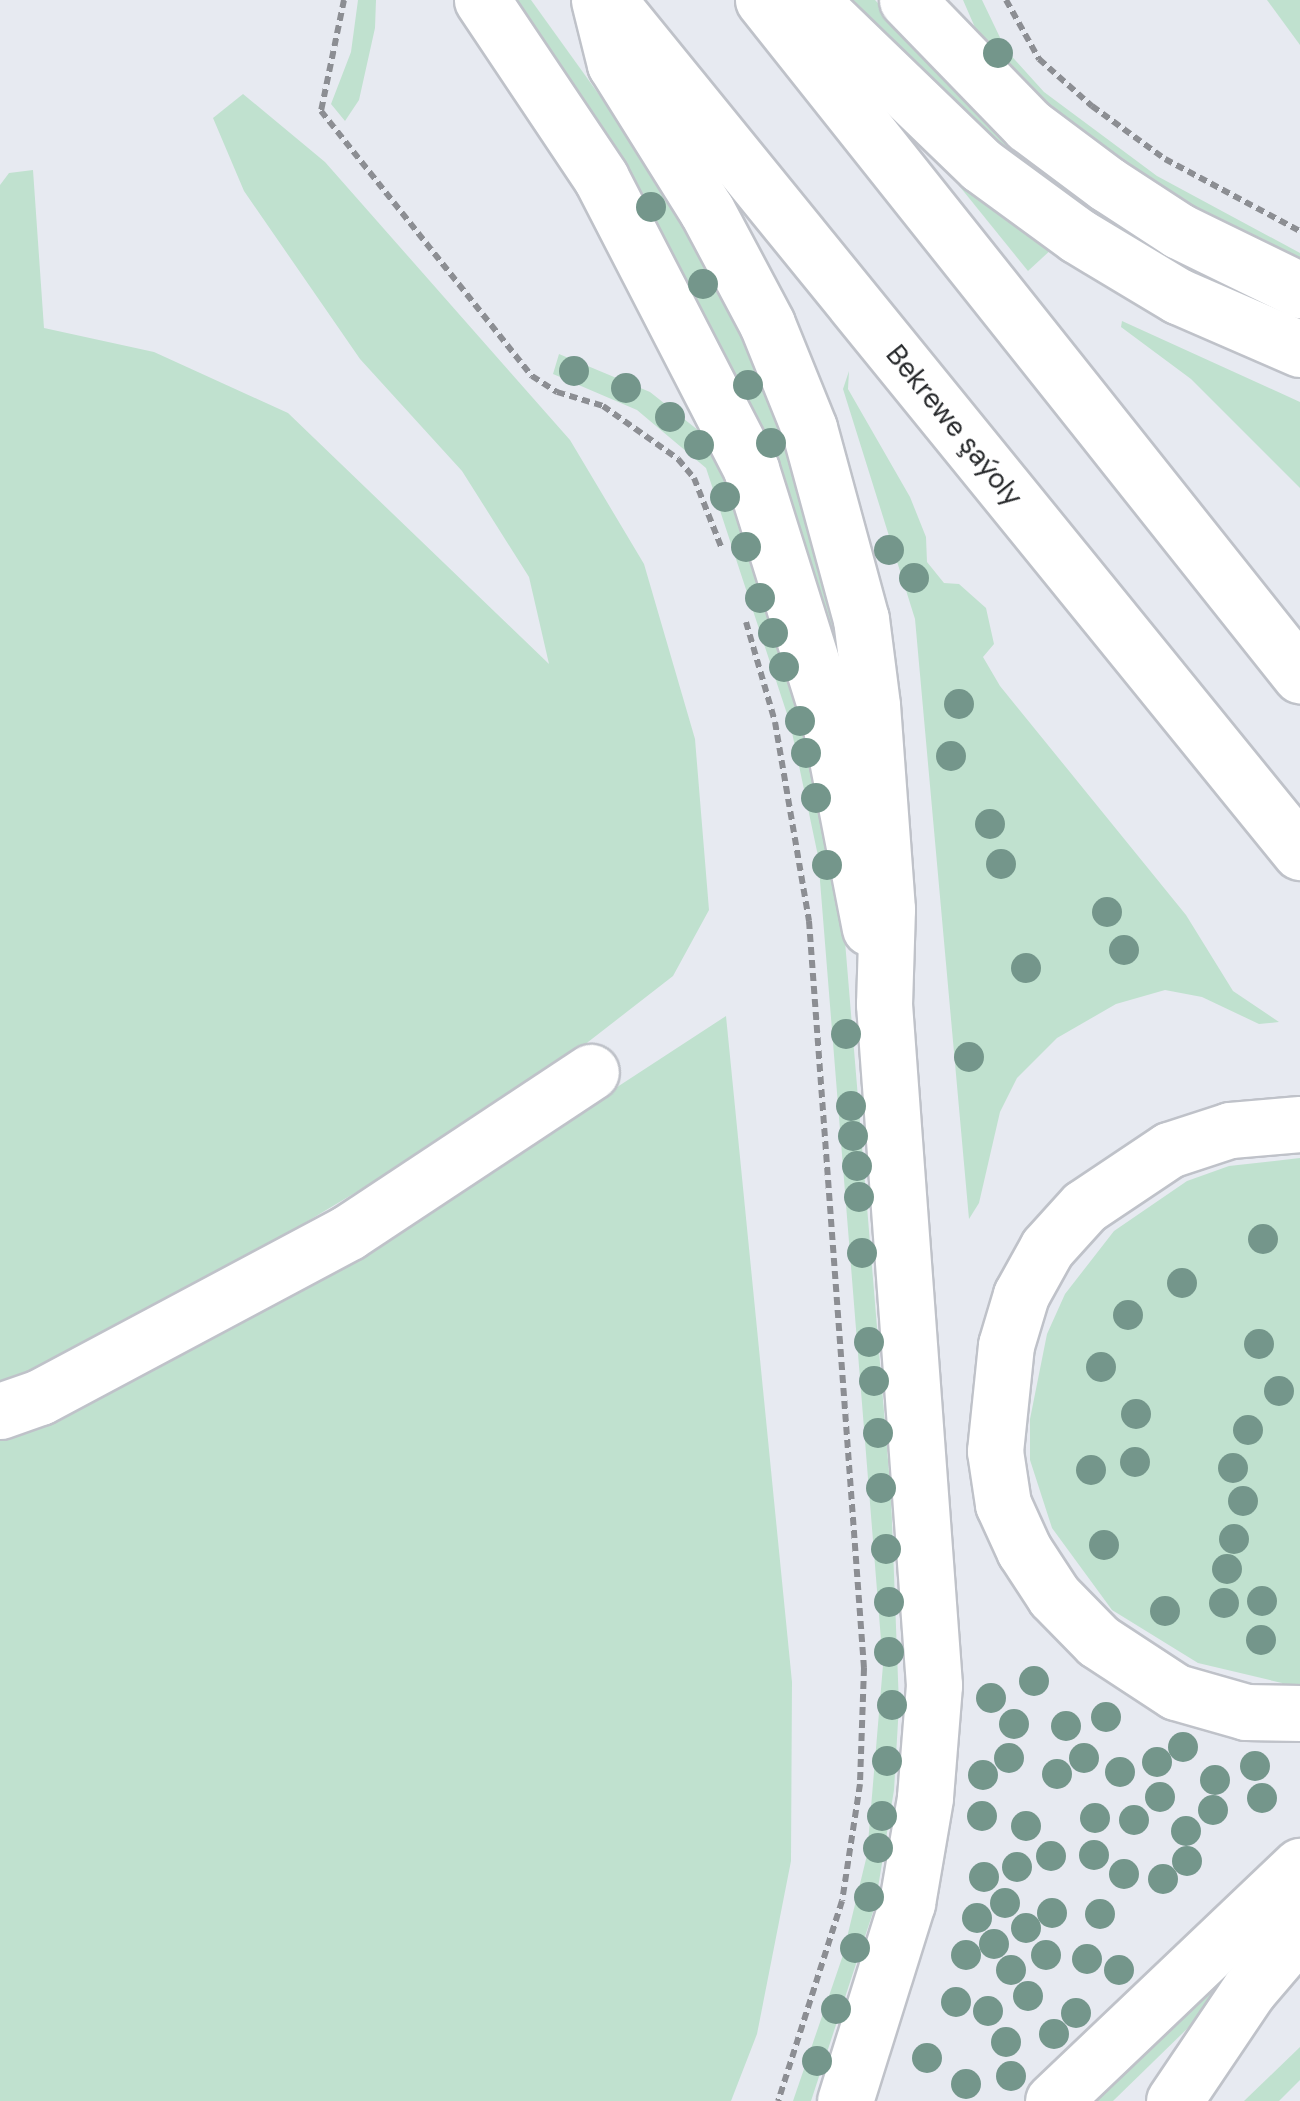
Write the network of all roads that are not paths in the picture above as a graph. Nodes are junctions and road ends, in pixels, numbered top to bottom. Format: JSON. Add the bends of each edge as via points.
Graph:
{"nodes":[{"id":1,"x":482,"y":0,"type":"edge"},
{"id":2,"x":600,"y":0,"type":"edge"},
{"id":3,"x":608,"y":0,"type":"edge"},
{"id":4,"x":762,"y":0,"type":"edge"},
{"id":5,"x":810,"y":0,"type":"edge"},
{"id":6,"x":907,"y":0,"type":"edge"},
{"id":7,"x":1300,"y":290,"type":"edge"},
{"id":8,"x":1300,"y":350,"type":"edge"},
{"id":9,"x":1300,"y":675,"type":"edge"},
{"id":10,"x":1300,"y":852,"type":"edge"},
{"id":11,"x":884,"y":1004,"type":"junction"},
{"id":12,"x":591,"y":1072,"type":"dead end"},
{"id":13,"x":1300,"y":1124,"type":"edge"},
{"id":14,"x":0,"y":1411,"type":"edge"},
{"id":15,"x":1300,"y":1713,"type":"edge"},
{"id":16,"x":1300,"y":1866,"type":"edge"},
{"id":17,"x":1300,"y":1930,"type":"edge"},
{"id":18,"x":1300,"y":1983,"type":"edge"},
{"id":19,"x":845,"y":2101,"type":"edge"},
{"id":20,"x":1053,"y":2101,"type":"edge"},
{"id":21,"x":1175,"y":2101,"type":"edge"}],
"edges":[{"from":1,"to":11,"type":"main road","via":[[601,178],[751,469],[830,718]]},
{"from":2,"to":11,"type":"main road","via":[[615,64],[707,211],[767,324],[835,514],[861,619],[872,704],[887,909]]},
{"from":3,"to":10,"type":"main road","name":"Bekrewe şaýoly"},
{"from":4,"to":9,"type":"main road"},
{"from":5,"to":8,"type":"main road","via":[[982,165],[1078,236],[1178,296]]},
{"from":6,"to":7,"type":"main road","via":[[1028,125],[1106,184],[1180,231]]},
{"from":11,"to":19,"type":"main road","via":[[934,1685],[907,1903]]},
{"from":12,"to":14,"type":"main road","via":[[349,1232],[40,1397]]},
{"from":13,"to":15,"type":"main road","via":[[1230,1130],[1169,1150],[1122,1176],[1084,1208],[1047,1248],[1021,1296],[1006,1345],[995,1452],[1003,1504],[1024,1550],[1054,1596],[1098,1641],[1176,1692],[1246,1712]]},
{"from":16,"to":20,"type":"main road"},
{"from":17,"to":21,"type":"main road","via":[[1249,1990]]},
{"from":18,"to":21,"type":"main road"}]}
